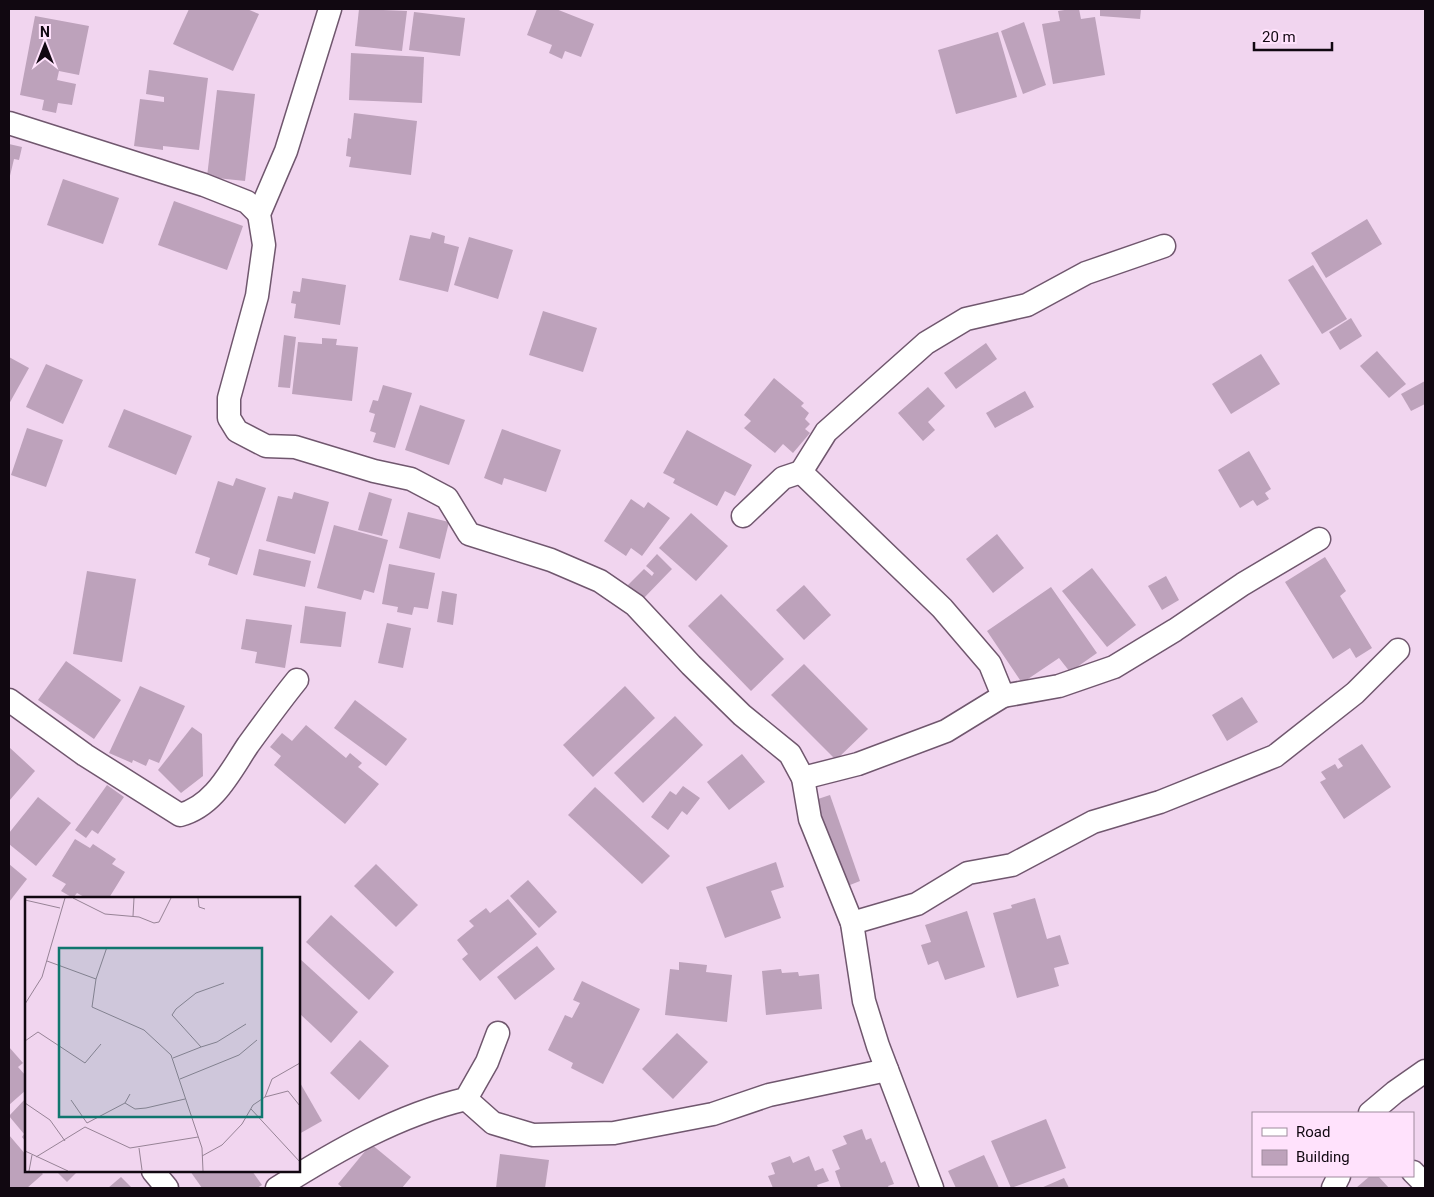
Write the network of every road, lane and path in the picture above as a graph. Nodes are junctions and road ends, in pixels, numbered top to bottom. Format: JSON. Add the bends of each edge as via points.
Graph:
{"nodes":[{"id":1,"x":330,"y":9,"type":"edge"},
{"id":2,"x":9,"y":123,"type":"edge"},
{"id":3,"x":259,"y":214,"type":"junction"},
{"id":4,"x":1164,"y":246,"type":"dead end"},
{"id":5,"x":801,"y":472,"type":"junction"},
{"id":6,"x":743,"y":516,"type":"dead end"},
{"id":7,"x":1319,"y":539,"type":"dead end"},
{"id":8,"x":1398,"y":650,"type":"dead end"},
{"id":9,"x":296,"y":680,"type":"dead end"},
{"id":10,"x":1003,"y":696,"type":"junction"},
{"id":11,"x":9,"y":700,"type":"edge"},
{"id":12,"x":803,"y":778,"type":"junction"},
{"id":13,"x":852,"y":923,"type":"junction"},
{"id":14,"x":498,"y":1033,"type":"dead end"},
{"id":15,"x":887,"y":1070,"type":"junction"},
{"id":16,"x":1425,"y":1072,"type":"edge"},
{"id":17,"x":466,"y":1099,"type":"junction"},
{"id":18,"x":1371,"y":1112,"type":"edge"},
{"id":19,"x":154,"y":1172,"type":"edge"},
{"id":20,"x":1414,"y":1173,"type":"edge"},
{"id":21,"x":1425,"y":1184,"type":"edge"},
{"id":22,"x":167,"y":1188,"type":"edge"},
{"id":23,"x":277,"y":1188,"type":"edge"},
{"id":24,"x":932,"y":1188,"type":"edge"}],
"edges":[{"from":1,"to":3,"type":"street","via":[[286,151]]},
{"from":2,"to":3,"type":"street","via":[[204,184],[247,202]]},
{"from":3,"to":12,"type":"street","via":[[264,245],[257,296],[229,398],[229,418],[237,432],[266,446],[295,447],[410,479],[447,498],[469,534],[551,560],[600,581],[635,605],[742,715],[790,754]]},
{"from":4,"to":5,"type":"street","via":[[1086,273],[1027,305],[966,319],[926,343],[826,432]]},
{"from":5,"to":6,"type":"street","via":[[783,478]]},
{"from":5,"to":10,"type":"street","via":[[942,608],[990,664]]},
{"from":7,"to":10,"type":"street","via":[[1242,584],[1114,667],[1059,686]]},
{"from":8,"to":13,"type":"street","via":[[1355,693],[1275,756],[1160,802],[1093,822],[1012,865],[968,873],[917,904]]},
{"from":9,"to":11,"type":"street","via":[[226,781],[194,811],[180,815],[85,755]]},
{"from":10,"to":12,"type":"street","via":[[946,731],[858,764]]},
{"from":12,"to":13,"type":"street","via":[[810,819]]},
{"from":13,"to":15,"type":"street","via":[[864,1001]]},
{"from":14,"to":17,"type":"street","via":[[487,1062]]},
{"from":15,"to":17,"type":"street","via":[[769,1095],[713,1114],[614,1133],[533,1135],[493,1123]]},
{"from":15,"to":24,"type":"street"},
{"from":16,"to":18,"type":"street"},
{"from":17,"to":23,"type":"street","via":[[430,1108],[336,1151]]},
{"from":19,"to":22,"type":"street"},
{"from":20,"to":21,"type":"street"}]}
